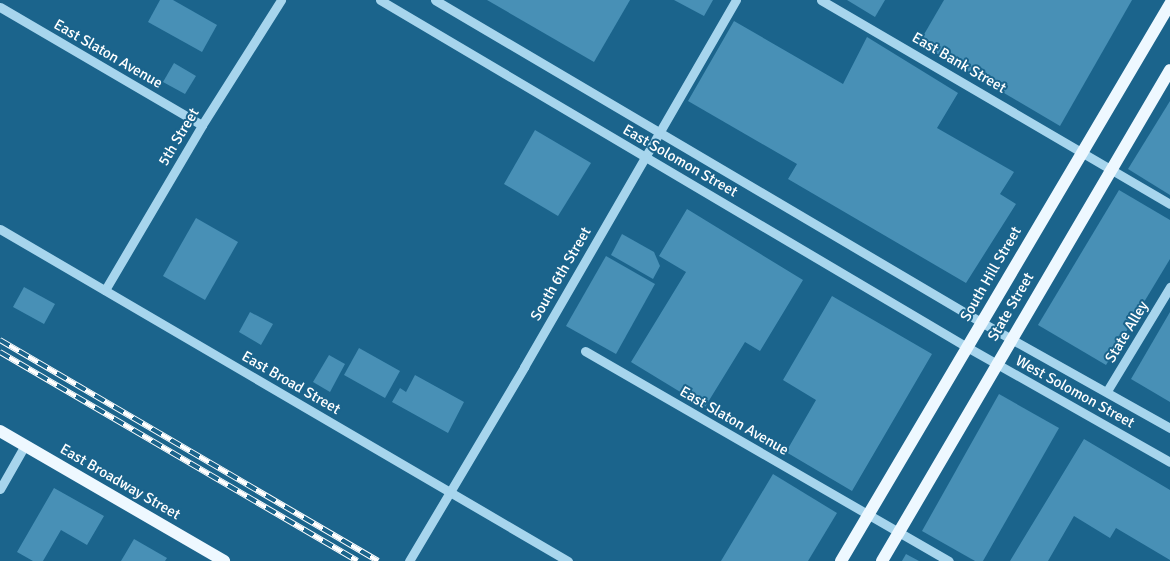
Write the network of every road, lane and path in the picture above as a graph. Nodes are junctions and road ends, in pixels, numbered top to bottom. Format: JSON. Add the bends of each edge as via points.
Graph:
{"nodes":[{"id":1,"x":281,"y":0,"type":"edge"},
{"id":2,"x":380,"y":0,"type":"edge"},
{"id":3,"x":435,"y":0,"type":"edge"},
{"id":4,"x":736,"y":0,"type":"edge"},
{"id":5,"x":821,"y":0,"type":"edge"},
{"id":6,"x":1170,"y":4,"type":"edge"},
{"id":7,"x":0,"y":7,"type":"edge"},
{"id":8,"x":1170,"y":70,"type":"edge"},
{"id":9,"x":202,"y":125,"type":"junction"},
{"id":10,"x":658,"y":131,"type":"junction"},
{"id":11,"x":1082,"y":151,"type":"junction"},
{"id":12,"x":644,"y":156,"type":"junction"},
{"id":13,"x":1111,"y":169,"type":"junction"},
{"id":14,"x":1170,"y":204,"type":"edge"},
{"id":15,"x":0,"y":228,"type":"edge"},
{"id":16,"x":1170,"y":287,"type":"edge"},
{"id":17,"x":105,"y":290,"type":"junction"},
{"id":18,"x":981,"y":322,"type":"junction"},
{"id":19,"x":1011,"y":339,"type":"junction"},
{"id":20,"x":967,"y":347,"type":"junction"},
{"id":21,"x":585,"y":351,"type":"dead end"},
{"id":22,"x":997,"y":364,"type":"junction"},
{"id":23,"x":1107,"y":391,"type":"junction"},
{"id":24,"x":1170,"y":428,"type":"edge"},
{"id":25,"x":0,"y":431,"type":"edge"},
{"id":26,"x":25,"y":445,"type":"junction"},
{"id":27,"x":1170,"y":462,"type":"edge"},
{"id":28,"x":0,"y":489,"type":"edge"},
{"id":29,"x":869,"y":514,"type":"junction"},
{"id":30,"x":899,"y":532,"type":"junction"},
{"id":31,"x":224,"y":561,"type":"edge"},
{"id":32,"x":409,"y":561,"type":"edge"},
{"id":33,"x":568,"y":561,"type":"edge"},
{"id":34,"x":841,"y":561,"type":"edge"},
{"id":35,"x":882,"y":561,"type":"edge"},
{"id":36,"x":949,"y":561,"type":"edge"}],
"edges":[{"from":1,"to":9,"type":"street","name":"5th Street"},
{"from":2,"to":12,"type":"street","name":"East Solomon Street"},
{"from":3,"to":10,"type":"street","name":"East Solomon Street"},
{"from":4,"to":10,"type":"street","name":"South 6th Street"},
{"from":5,"to":11,"type":"street","name":"East Bank Street"},
{"from":6,"to":11,"type":"main road","name":"South Hill Street"},
{"from":7,"to":9,"type":"street","name":"East Slaton Avenue"},
{"from":8,"to":13,"type":"main road","name":"State Street"},
{"from":9,"to":17,"type":"street","name":"5th Street"},
{"from":10,"to":12,"type":"street","name":"South 6th Street"},
{"from":10,"to":18,"type":"street","name":"East Solomon Street"},
{"from":11,"to":13,"type":"street","name":"East Bank Street"},
{"from":11,"to":18,"type":"main road","name":"South Hill Street"},
{"from":12,"to":20,"type":"street","name":"East Solomon Street"},
{"from":12,"to":32,"type":"street","name":"South 6th Street","bridge":true},
{"from":13,"to":14,"type":"street","name":"East Bank Street"},
{"from":13,"to":19,"type":"main road","name":"State Street"},
{"from":15,"to":17,"type":"street","name":"East Broad Street"},
{"from":16,"to":23,"type":"street","name":"State Alley"},
{"from":17,"to":33,"type":"street","name":"East Broad Street"},
{"from":18,"to":19,"type":"street","name":"West Solomon Street"},
{"from":18,"to":20,"type":"main road","name":"South Hill Street"},
{"from":19,"to":22,"type":"main road","name":"State Street"},
{"from":19,"to":23,"type":"street","name":"West Solomon Street"},
{"from":20,"to":22,"type":"street","name":"West Solomon Street"},
{"from":20,"to":29,"type":"main road","name":"South Hill Street"},
{"from":21,"to":29,"type":"street","name":"East Slaton Avenue"},
{"from":22,"to":27,"type":"street","name":"West Solomon Street"},
{"from":22,"to":30,"type":"main road","name":"State Street"},
{"from":23,"to":24,"type":"street","name":"West Solomon Street"},
{"from":25,"to":26,"type":"main road","name":"East Broadway Street"},
{"from":26,"to":28,"type":"street"},
{"from":26,"to":31,"type":"main road","name":"East Broadway Street"},
{"from":29,"to":30,"type":"street","name":"East Slaton Avenue"},
{"from":29,"to":34,"type":"main road","name":"South Hill Street"},
{"from":30,"to":35,"type":"main road","name":"State Street"},
{"from":30,"to":36,"type":"street","name":"East Slaton Avenue"}]}
